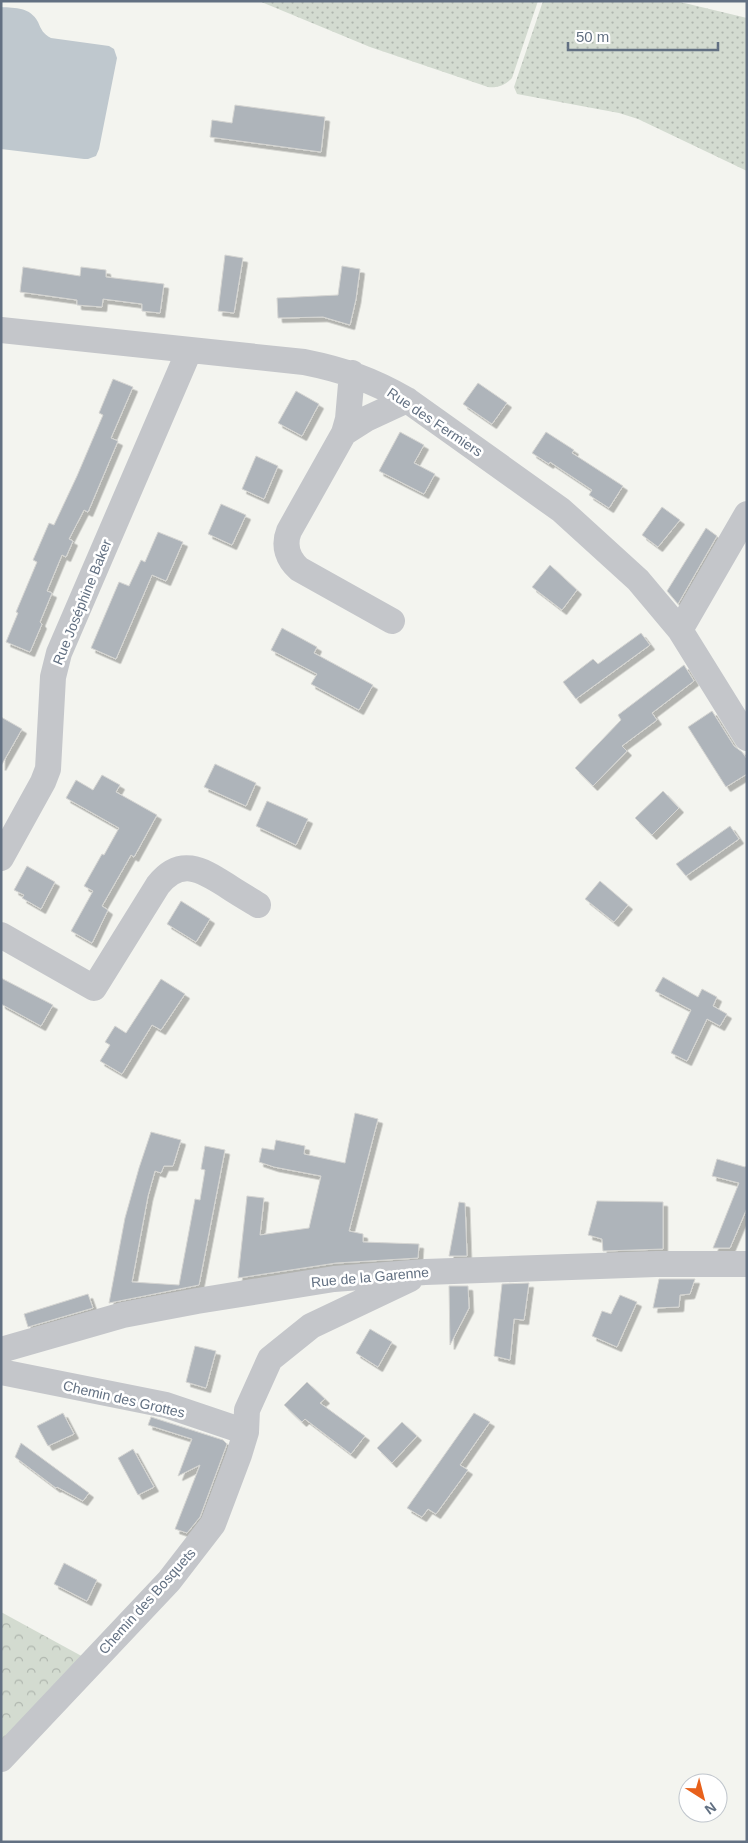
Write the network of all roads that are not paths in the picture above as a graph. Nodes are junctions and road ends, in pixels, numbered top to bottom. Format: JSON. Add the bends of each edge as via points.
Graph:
{"nodes":[{"id":1,"x":1,"y":330,"type":"edge"},
{"id":2,"x":189,"y":351,"type":"junction"},
{"id":3,"x":352,"y":373,"type":"junction"},
{"id":4,"x":407,"y":400,"type":"junction"},
{"id":5,"x":344,"y":433,"type":"junction"},
{"id":6,"x":747,"y":514,"type":"edge"},
{"id":7,"x":392,"y":622,"type":"dead end"},
{"id":8,"x":680,"y":630,"type":"junction"},
{"id":9,"x":747,"y":738,"type":"edge"},
{"id":10,"x":1,"y":858,"type":"edge"},
{"id":11,"x":258,"y":906,"type":"dead end"},
{"id":12,"x":1,"y":935,"type":"edge"},
{"id":13,"x":745,"y":1259,"type":"edge"},
{"id":14,"x":425,"y":1272,"type":"junction"},
{"id":15,"x":1,"y":1350,"type":"edge"},
{"id":16,"x":1,"y":1372,"type":"edge"},
{"id":17,"x":246,"y":1432,"type":"junction"},
{"id":18,"x":1,"y":1759,"type":"edge"}],
"edges":[{"from":1,"to":2,"type":"street","name":"Rue des Fermiers"},
{"from":2,"to":3,"type":"street","name":"Rue des Fermiers","via":[[304,362]]},
{"from":2,"to":10,"type":"street","name":"Rue Joséphine Baker","via":[[59,653],[53,677],[48,769]]},
{"from":3,"to":4,"type":"street","name":"Rue des Fermiers"},
{"from":3,"to":5,"type":"street"},
{"from":4,"to":5,"type":"street"},
{"from":4,"to":8,"type":"street","name":"Rue des Fermiers","via":[[561,510],[638,580]]},
{"from":5,"to":7,"type":"street","via":[[289,531],[286,548],[299,569]]},
{"from":6,"to":8,"type":"street"},
{"from":8,"to":9,"type":"street","name":"Rue des Fermiers"},
{"from":11,"to":12,"type":"street","via":[[203,870],[188,868],[171,873],[158,885],[94,988]]},
{"from":13,"to":14,"type":"street","name":"Rue de la Garenne"},
{"from":14,"to":15,"type":"street","name":"Rue de la Garenne","via":[[334,1279],[197,1301],[123,1315]]},
{"from":14,"to":17,"type":"street","name":"Chemin des Bosquets","via":[[311,1326],[270,1359],[247,1410]]},
{"from":16,"to":17,"type":"street","name":"Chemin des Grottes","via":[[166,1405]]},
{"from":17,"to":18,"type":"street","name":"Chemin des Bosquets","via":[[213,1524],[169,1581]]}]}
